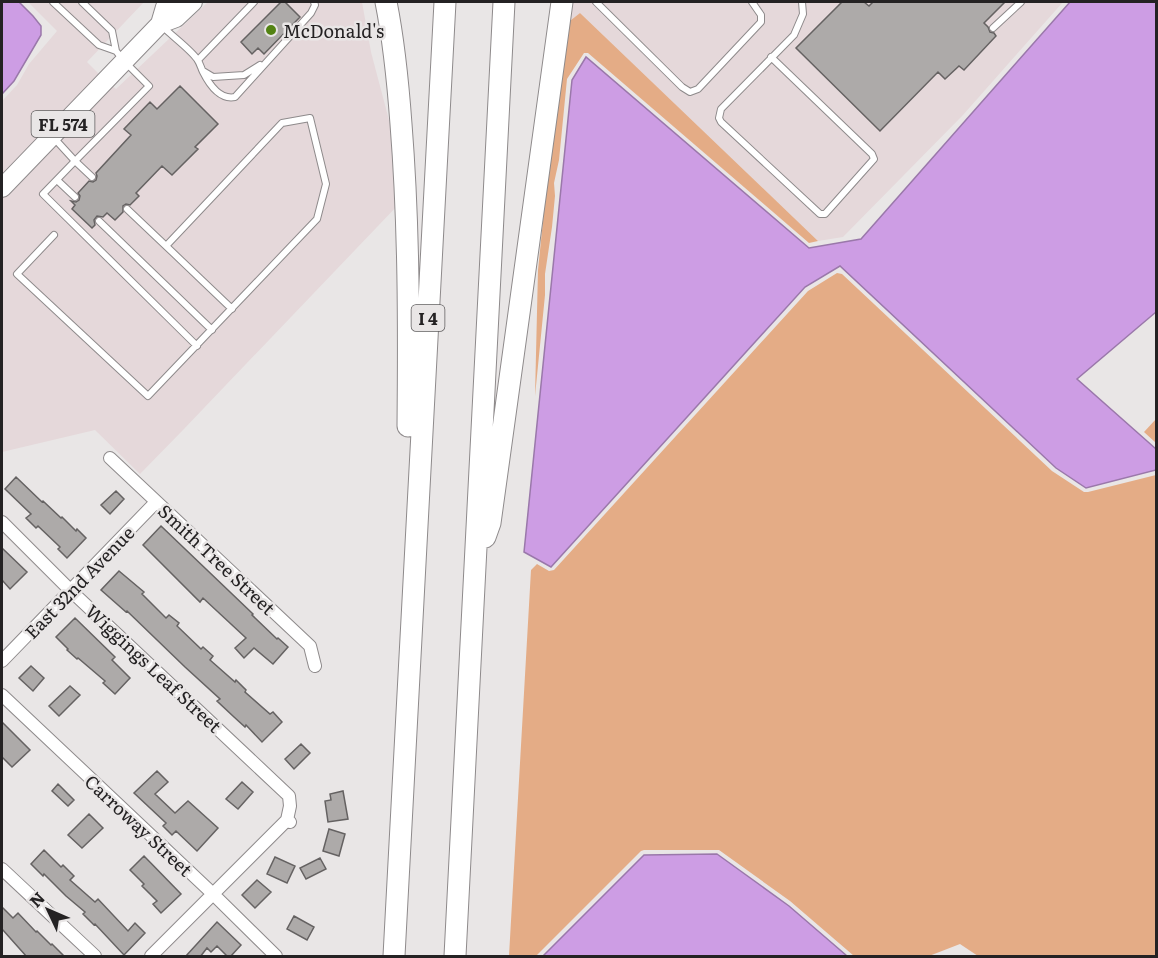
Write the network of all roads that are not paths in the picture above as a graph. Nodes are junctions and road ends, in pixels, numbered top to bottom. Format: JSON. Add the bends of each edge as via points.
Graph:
{"nodes":[{"id":1,"x":53,"y":2,"type":"edge"},
{"id":2,"x":82,"y":2,"type":"edge"},
{"id":3,"x":170,"y":2,"type":"edge"},
{"id":4,"x":192,"y":2,"type":"edge"},
{"id":5,"x":254,"y":2,"type":"edge"},
{"id":6,"x":314,"y":2,"type":"edge"},
{"id":7,"x":387,"y":2,"type":"edge"},
{"id":8,"x":445,"y":2,"type":"edge"},
{"id":9,"x":504,"y":2,"type":"edge"},
{"id":10,"x":562,"y":2,"type":"edge"},
{"id":11,"x":596,"y":2,"type":"edge"},
{"id":12,"x":752,"y":2,"type":"edge"},
{"id":13,"x":802,"y":2,"type":"edge"},
{"id":14,"x":1021,"y":2,"type":"edge"},
{"id":15,"x":159,"y":24,"type":"junction"},
{"id":16,"x":993,"y":28,"type":"dead end"},
{"id":17,"x":120,"y":56,"type":"junction"},
{"id":18,"x":771,"y":57,"type":"junction"},
{"id":19,"x":198,"y":60,"type":"junction"},
{"id":20,"x":267,"y":61,"type":"junction"},
{"id":21,"x":202,"y":71,"type":"junction"},
{"id":22,"x":52,"y":136,"type":"junction"},
{"id":23,"x":75,"y":161,"type":"junction"},
{"id":24,"x":92,"y":177,"type":"dead end"},
{"id":25,"x":57,"y":180,"type":"junction"},
{"id":26,"x":2,"y":188,"type":"edge"},
{"id":27,"x":75,"y":197,"type":"dead end"},
{"id":28,"x":126,"y":208,"type":"dead end"},
{"id":29,"x":99,"y":221,"type":"dead end"},
{"id":30,"x":54,"y":235,"type":"dead end"},
{"id":31,"x":166,"y":246,"type":"junction"},
{"id":32,"x":232,"y":309,"type":"junction"},
{"id":33,"x":212,"y":330,"type":"junction"},
{"id":34,"x":197,"y":346,"type":"junction"},
{"id":35,"x":110,"y":458,"type":"dead end"},
{"id":36,"x":156,"y":502,"type":"junction"},
{"id":37,"x":2,"y":522,"type":"edge"},
{"id":38,"x":474,"y":568,"type":"junction"},
{"id":39,"x":70,"y":590,"type":"junction"},
{"id":40,"x":410,"y":634,"type":"junction"},
{"id":41,"x":2,"y":661,"type":"edge"},
{"id":42,"x":315,"y":666,"type":"dead end"},
{"id":43,"x":2,"y":695,"type":"edge"},
{"id":44,"x":2,"y":868,"type":"edge"},
{"id":45,"x":212,"y":893,"type":"junction"},
{"id":46,"x":95,"y":957,"type":"edge"},
{"id":47,"x":151,"y":957,"type":"edge"},
{"id":48,"x":276,"y":957,"type":"edge"},
{"id":49,"x":393,"y":957,"type":"edge"},
{"id":50,"x":454,"y":957,"type":"edge"}],
"edges":[{"from":1,"to":17,"type":"lane","via":[[99,45]]},
{"from":2,"to":17,"type":"lane","via":[[112,31]]},
{"from":3,"to":15,"type":"main road","number":"FL 574"},
{"from":4,"to":15,"type":"main road","via":[[176,18]]},
{"from":5,"to":19,"type":"lane"},
{"from":6,"to":20,"type":"lane","via":[[310,13]]},
{"from":7,"to":40,"type":"highway","via":[[406,180]]},
{"from":8,"to":40,"type":"highway","number":"I 4"},
{"from":9,"to":38,"type":"highway"},
{"from":10,"to":38,"type":"highway","via":[[490,523]]},
{"from":11,"to":12,"type":"lane","via":[[690,92],[698,89],[761,22]]},
{"from":13,"to":18,"type":"lane","via":[[803,14],[794,34]]},
{"from":14,"to":16,"type":"lane"},
{"from":15,"to":17,"type":"main road","number":"FL 574"},
{"from":15,"to":19,"type":"lane"},
{"from":17,"to":22,"type":"main road","number":"FL 574"},
{"from":17,"to":23,"type":"lane","via":[[149,86]]},
{"from":18,"to":18,"type":"lane","via":[[874,159],[825,214],[820,214],[719,118],[721,109]]},
{"from":19,"to":21,"type":"lane"},
{"from":20,"to":21,"type":"lane","via":[[244,75],[213,77]]},
{"from":20,"to":21,"type":"lane","via":[[231,98],[218,92]]},
{"from":22,"to":23,"type":"lane"},
{"from":22,"to":26,"type":"main road","number":"FL 574"},
{"from":23,"to":24,"type":"lane"},
{"from":23,"to":25,"type":"lane"},
{"from":25,"to":27,"type":"lane"},
{"from":25,"to":34,"type":"lane","via":[[43,194]]},
{"from":28,"to":31,"type":"lane"},
{"from":29,"to":33,"type":"lane"},
{"from":30,"to":34,"type":"lane","via":[[17,274],[148,396]]},
{"from":31,"to":32,"type":"lane"},
{"from":31,"to":32,"type":"lane","via":[[282,123],[310,118],[326,184],[317,219]]},
{"from":32,"to":33,"type":"lane"},
{"from":33,"to":34,"type":"lane"},
{"from":35,"to":36,"type":"street","name":"Smith Tree Street"},
{"from":36,"to":39,"type":"street","name":"East 32nd Avenue"},
{"from":36,"to":42,"type":"street","name":"Smith Tree Street","via":[[310,646]]},
{"from":37,"to":39,"type":"street","name":"Wiggings Leaf Street"},
{"from":38,"to":50,"type":"highway"},
{"from":39,"to":41,"type":"street","name":"East 32nd Avenue"},
{"from":39,"to":45,"type":"street","name":"Wiggings Leaf Street","via":[[290,796],[288,821]]},
{"from":40,"to":49,"type":"highway","number":"I 4"},
{"from":43,"to":45,"type":"street","name":"Carroway Street"},
{"from":44,"to":46,"type":"street"},
{"from":45,"to":47,"type":"street"},
{"from":45,"to":48,"type":"street","name":"Carroway Street"}]}
